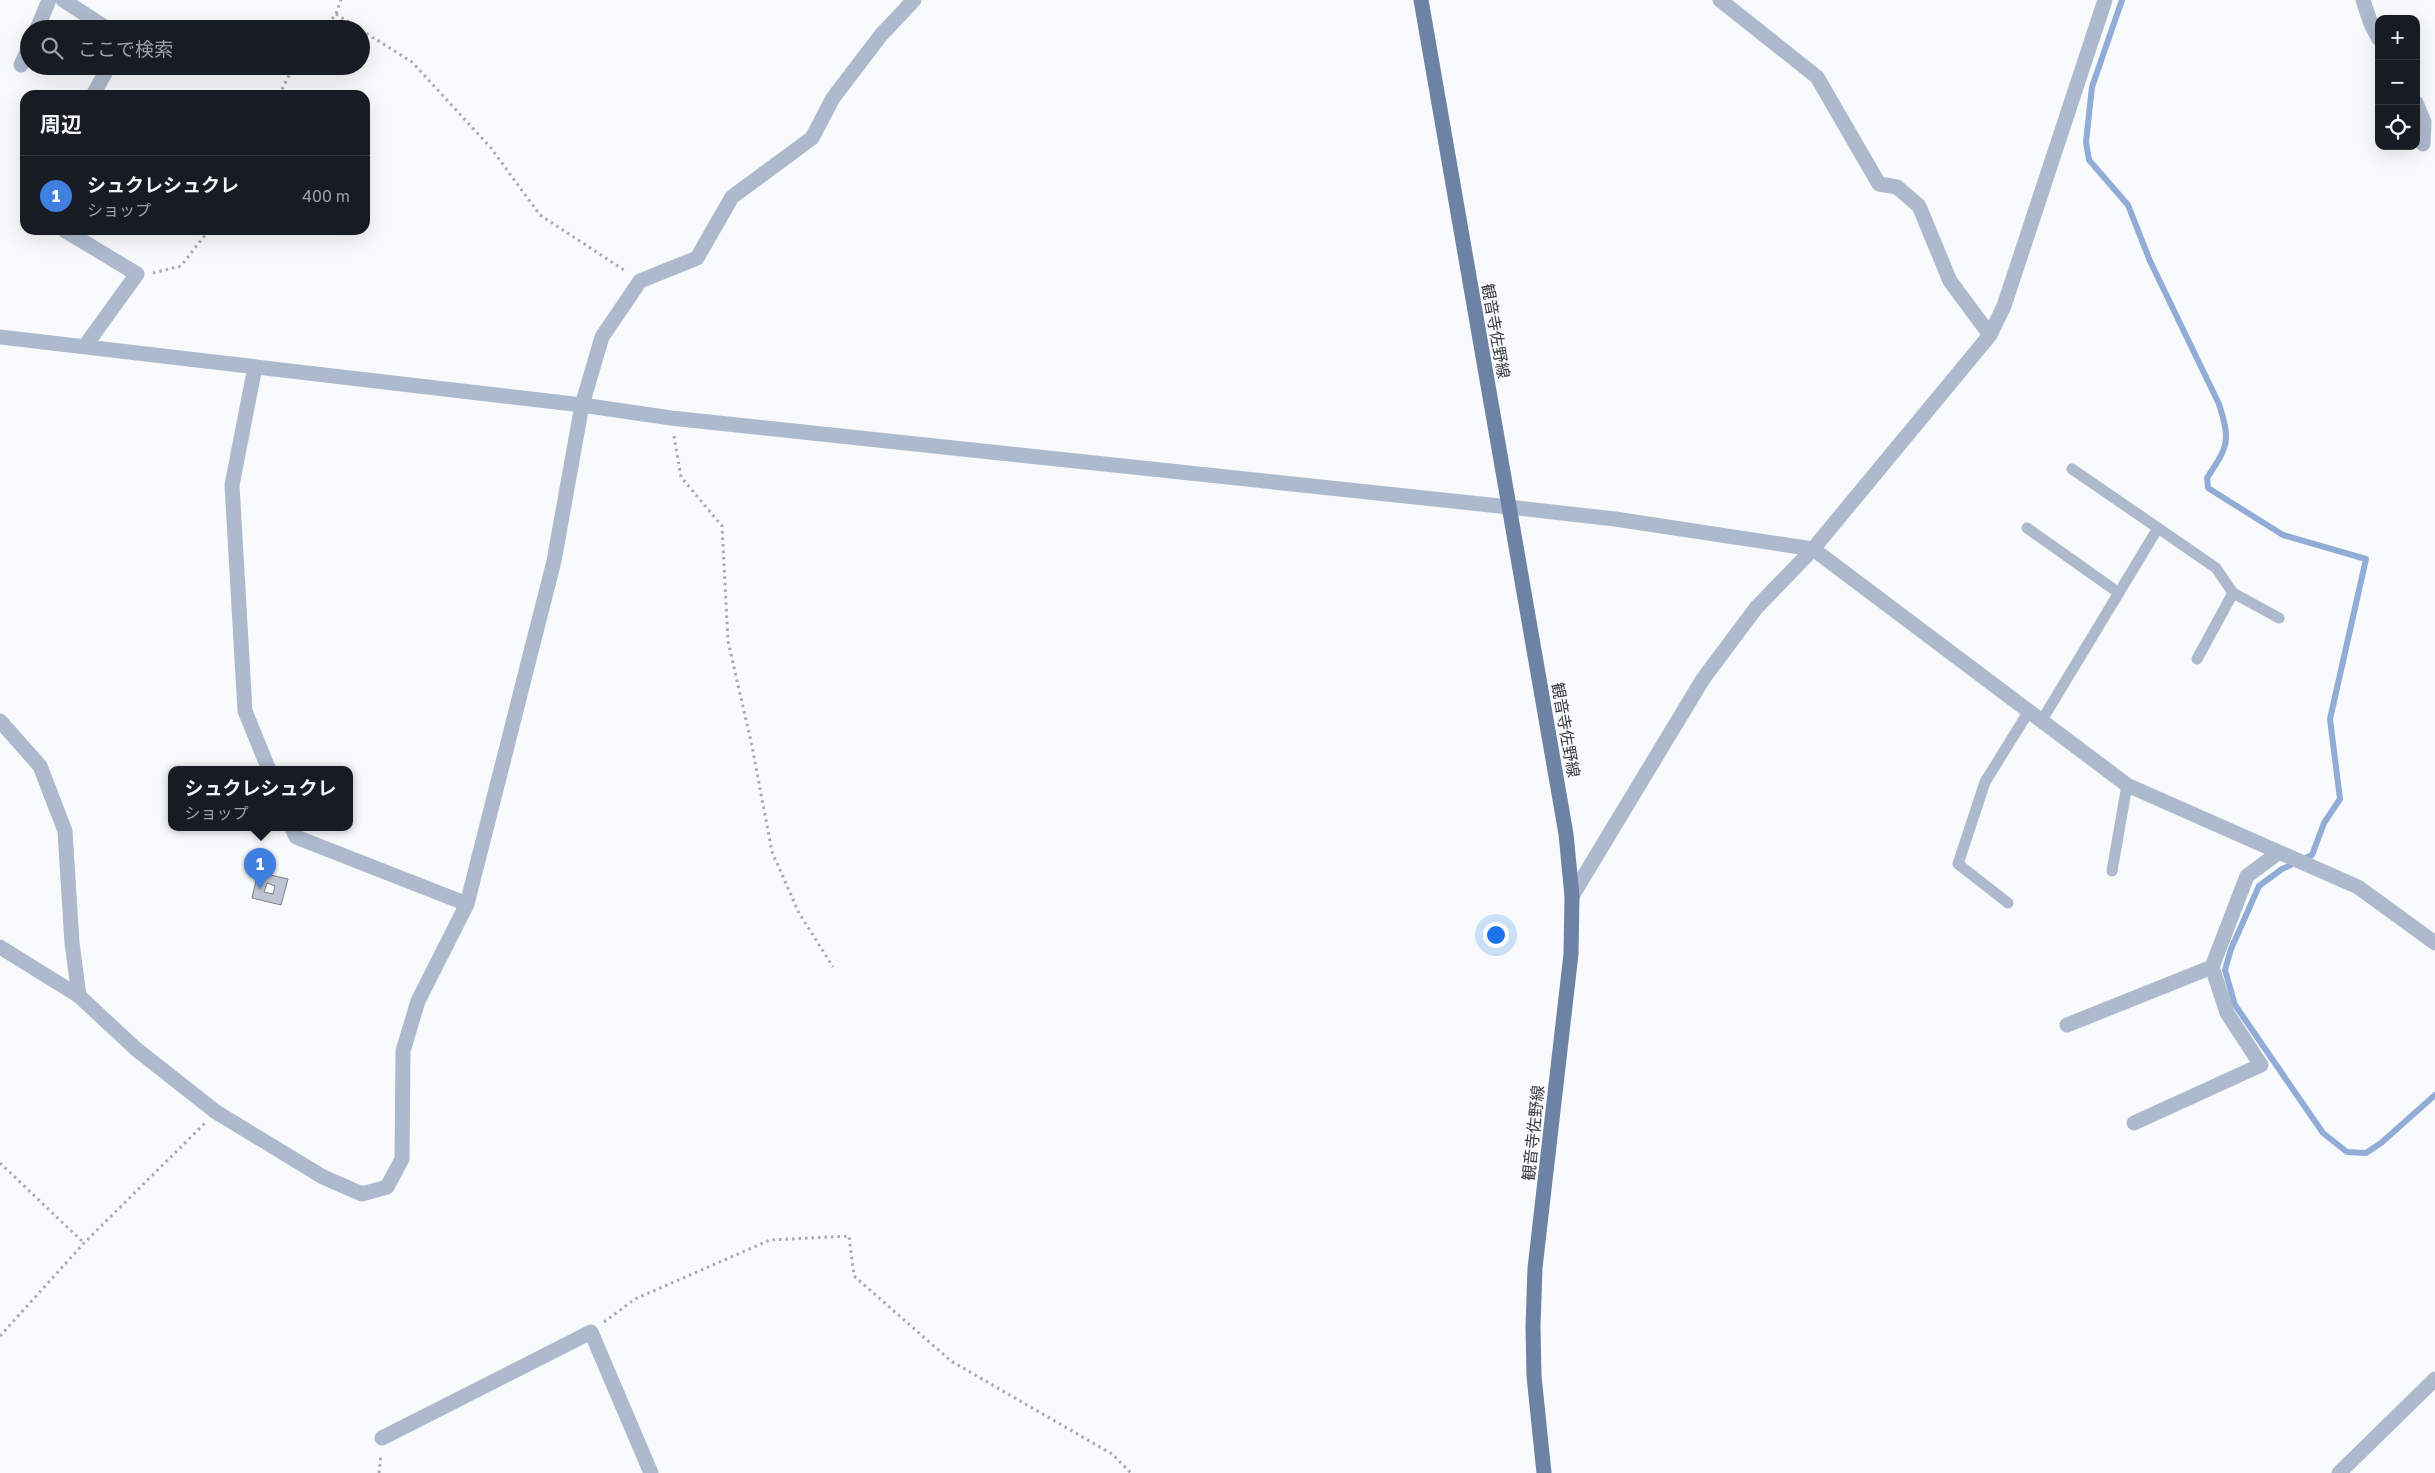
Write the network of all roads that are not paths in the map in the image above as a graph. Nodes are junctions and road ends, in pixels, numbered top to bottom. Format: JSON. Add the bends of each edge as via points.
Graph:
{"nodes":[{"id":1,"x":49,"y":0,"type":"edge"},
{"id":2,"x":63,"y":0,"type":"edge"},
{"id":3,"x":914,"y":0,"type":"edge"},
{"id":4,"x":1421,"y":0,"type":"edge"},
{"id":5,"x":1720,"y":0,"type":"edge"},
{"id":6,"x":2105,"y":0,"type":"edge"},
{"id":7,"x":2364,"y":0,"type":"edge"},
{"id":8,"x":41,"y":20,"type":"edge"},
{"id":9,"x":94,"y":20,"type":"edge"},
{"id":10,"x":2375,"y":32,"type":"edge"},
{"id":11,"x":104,"y":75,"type":"edge"},
{"id":12,"x":96,"y":90,"type":"edge"},
{"id":13,"x":2417,"y":105,"type":"edge"},
{"id":14,"x":2423,"y":144,"type":"dead end"},
{"id":15,"x":72,"y":235,"type":"edge"},
{"id":16,"x":1990,"y":335,"type":"junction"},
{"id":17,"x":0,"y":337,"type":"edge"},
{"id":18,"x":85,"y":346,"type":"junction"},
{"id":19,"x":255,"y":367,"type":"junction"},
{"id":20,"x":582,"y":404,"type":"junction"},
{"id":21,"x":2072,"y":469,"type":"dead end"},
{"id":22,"x":1509,"y":506,"type":"junction"},
{"id":23,"x":2027,"y":528,"type":"dead end"},
{"id":24,"x":2158,"y":528,"type":"junction"},
{"id":25,"x":1814,"y":549,"type":"junction"},
{"id":26,"x":2118,"y":593,"type":"junction"},
{"id":27,"x":2233,"y":593,"type":"junction"},
{"id":28,"x":2279,"y":618,"type":"dead end"},
{"id":29,"x":2197,"y":659,"type":"dead end"},
{"id":30,"x":2035,"y":716,"type":"junction"},
{"id":31,"x":0,"y":721,"type":"edge"},
{"id":32,"x":267,"y":766,"type":"edge"},
{"id":33,"x":2127,"y":785,"type":"junction"},
{"id":34,"x":293,"y":831,"type":"edge"},
{"id":35,"x":2278,"y":853,"type":"junction"},
{"id":36,"x":2112,"y":871,"type":"dead end"},
{"id":37,"x":1572,"y":896,"type":"junction"},
{"id":38,"x":2008,"y":903,"type":"dead end"},
{"id":39,"x":467,"y":904,"type":"junction"},
{"id":40,"x":2435,"y":943,"type":"edge"},
{"id":41,"x":0,"y":947,"type":"edge"},
{"id":42,"x":2212,"y":968,"type":"junction"},
{"id":43,"x":80,"y":996,"type":"junction"},
{"id":44,"x":2067,"y":1026,"type":"dead end"},
{"id":45,"x":2134,"y":1123,"type":"dead end"},
{"id":46,"x":2435,"y":1379,"type":"edge"},
{"id":47,"x":382,"y":1438,"type":"dead end"},
{"id":48,"x":651,"y":1473,"type":"edge"},
{"id":49,"x":1544,"y":1473,"type":"edge"},
{"id":50,"x":2339,"y":1473,"type":"edge"}],
"edges":[{"from":1,"to":8,"type":"street"},
{"from":2,"to":9,"type":"street"},
{"from":3,"to":20,"type":"street","via":[[881,35],[833,98],[812,138],[732,197],[697,258],[640,281],[602,337]]},
{"from":4,"to":22,"type":"main road","name":"観音寺佐野線"},
{"from":5,"to":16,"type":"street","via":[[1817,77],[1879,184],[1897,187],[1919,206],[1950,281]]},
{"from":6,"to":16,"type":"street","via":[[2004,306]]},
{"from":7,"to":10,"type":"street"},
{"from":11,"to":12,"type":"street"},
{"from":13,"to":14,"type":"street","via":[[2424,122]]},
{"from":15,"to":18,"type":"street","via":[[137,274]]},
{"from":16,"to":25,"type":"street"},
{"from":17,"to":18,"type":"street"},
{"from":18,"to":19,"type":"street"},
{"from":19,"to":20,"type":"street"},
{"from":19,"to":32,"type":"street","via":[[232,485],[246,711]]},
{"from":20,"to":22,"type":"street","via":[[671,418]]},
{"from":20,"to":39,"type":"street","via":[[554,561]]},
{"from":21,"to":24,"type":"lane"},
{"from":22,"to":25,"type":"street"},
{"from":22,"to":37,"type":"main road","name":"観音寺佐野線","via":[[1566,834]]},
{"from":23,"to":26,"type":"lane"},
{"from":24,"to":26,"type":"lane"},
{"from":24,"to":27,"type":"lane","via":[[2216,568]]},
{"from":25,"to":30,"type":"street"},
{"from":25,"to":37,"type":"street","via":[[1756,608],[1703,679]]},
{"from":26,"to":30,"type":"lane"},
{"from":27,"to":28,"type":"lane"},
{"from":27,"to":29,"type":"lane"},
{"from":30,"to":33,"type":"street"},
{"from":30,"to":38,"type":"lane","via":[[1985,782],[1958,864]]},
{"from":31,"to":43,"type":"street","via":[[40,766],[65,831],[72,943]]},
{"from":33,"to":35,"type":"street"},
{"from":33,"to":36,"type":"lane"},
{"from":34,"to":39,"type":"street","via":[[296,837]]},
{"from":35,"to":40,"type":"street","via":[[2358,887]]},
{"from":35,"to":42,"type":"street","via":[[2247,876]]},
{"from":37,"to":49,"type":"main road","name":"観音寺佐野線","via":[[1571,954],[1535,1268],[1534,1376]]},
{"from":39,"to":43,"type":"street","via":[[418,1002],[403,1052],[402,1158],[387,1186],[362,1194],[323,1177],[216,1112],[136,1049]]},
{"from":41,"to":43,"type":"street"},
{"from":42,"to":44,"type":"street"},
{"from":42,"to":45,"type":"street","via":[[2226,1013],[2261,1065]]},
{"from":46,"to":50,"type":"street"},
{"from":47,"to":48,"type":"street","via":[[591,1332]]}]}
